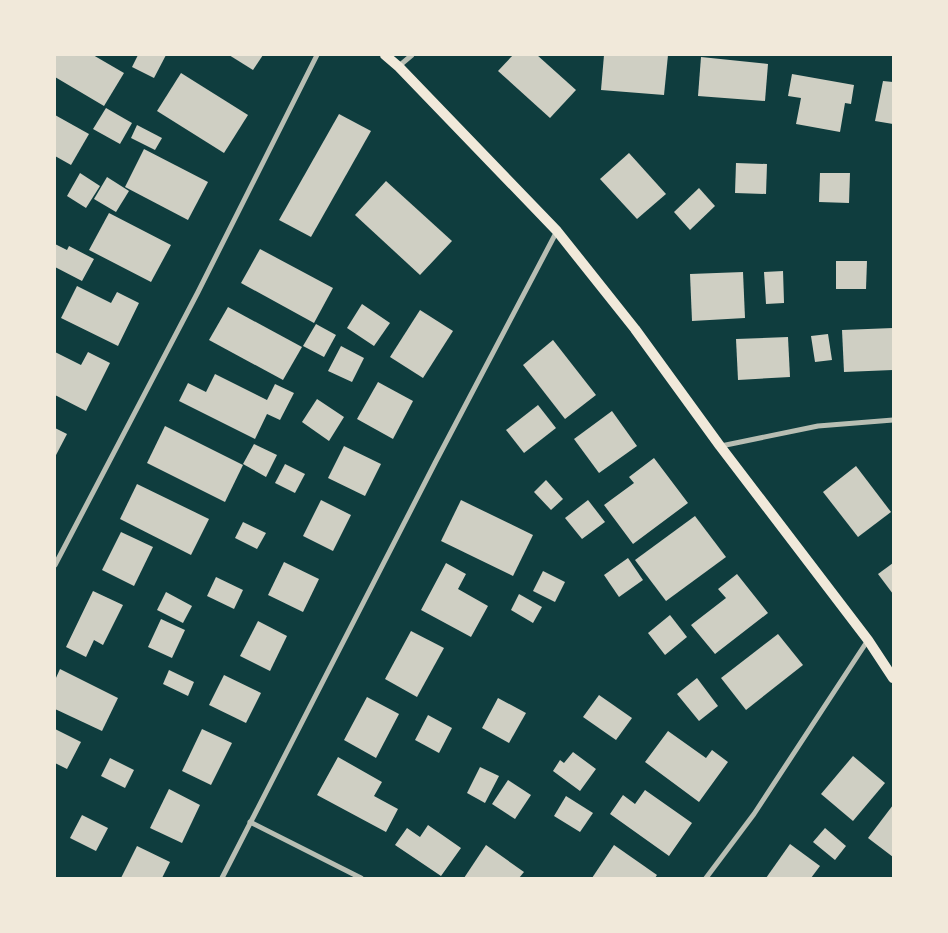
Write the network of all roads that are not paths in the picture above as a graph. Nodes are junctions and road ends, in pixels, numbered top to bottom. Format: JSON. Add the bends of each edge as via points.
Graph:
{"nodes":[{"id":1,"x":317,"y":55,"type":"edge"},
{"id":2,"x":385,"y":55,"type":"edge"},
{"id":3,"x":412,"y":55,"type":"edge"},
{"id":4,"x":399,"y":67,"type":"junction"},
{"id":5,"x":557,"y":231,"type":"junction"},
{"id":6,"x":893,"y":420,"type":"edge"},
{"id":7,"x":720,"y":446,"type":"junction"},
{"id":8,"x":55,"y":565,"type":"edge"},
{"id":9,"x":868,"y":640,"type":"junction"},
{"id":10,"x":893,"y":678,"type":"edge"},
{"id":11,"x":250,"y":822,"type":"junction"},
{"id":12,"x":222,"y":878,"type":"edge"},
{"id":13,"x":361,"y":878,"type":"edge"},
{"id":14,"x":706,"y":878,"type":"edge"}],
"edges":[{"from":1,"to":8,"type":"street"},
{"from":2,"to":4,"type":"main road"},
{"from":3,"to":4,"type":"street"},
{"from":4,"to":5,"type":"main road"},
{"from":5,"to":7,"type":"main road","via":[[635,329]]},
{"from":5,"to":11,"type":"street"},
{"from":6,"to":7,"type":"street","via":[[818,426]]},
{"from":7,"to":9,"type":"main road"},
{"from":9,"to":10,"type":"main road"},
{"from":9,"to":14,"type":"street","via":[[754,814]]},
{"from":11,"to":12,"type":"street"},
{"from":11,"to":13,"type":"street"}]}
